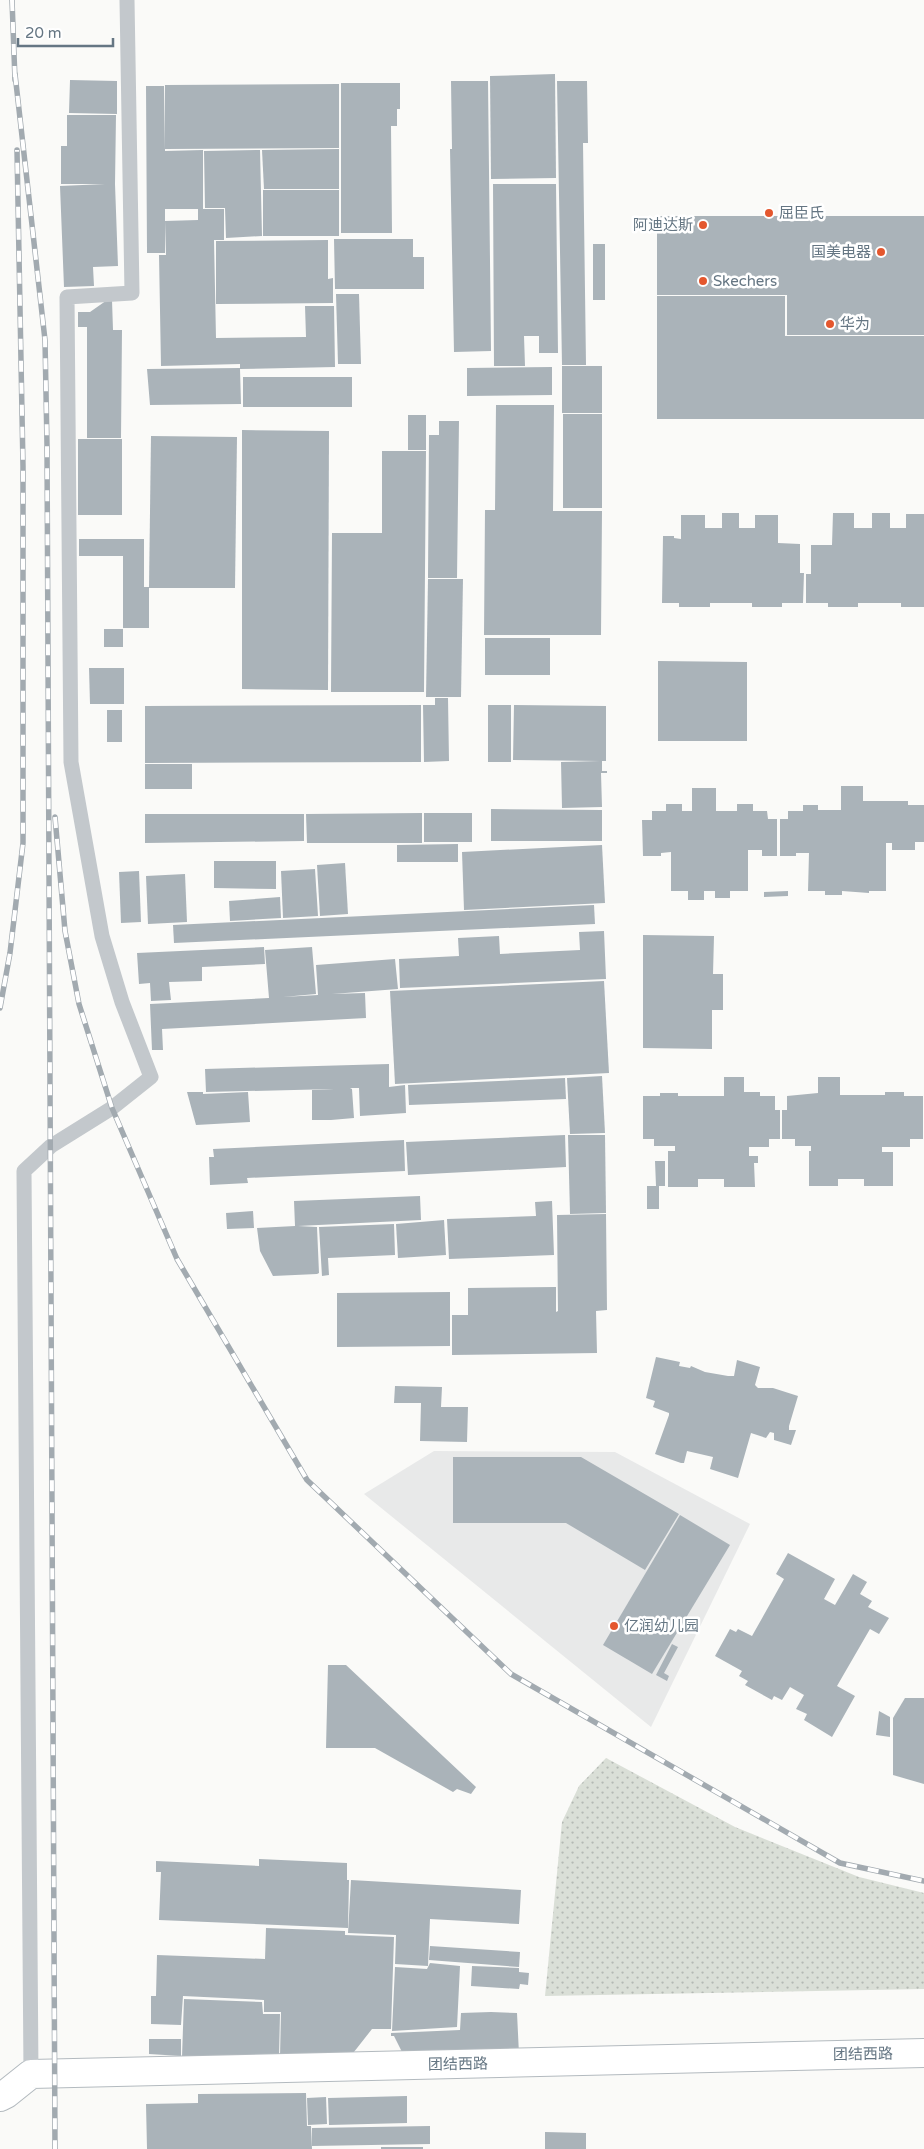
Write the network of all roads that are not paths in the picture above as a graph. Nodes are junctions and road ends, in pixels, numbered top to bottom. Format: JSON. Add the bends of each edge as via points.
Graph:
{"nodes":[{"id":1,"x":127,"y":0,"type":"edge"},
{"id":2,"x":924,"y":2053,"type":"edge"},
{"id":3,"x":31,"y":2074,"type":"junction"},
{"id":4,"x":0,"y":2096,"type":"edge"}],
"edges":[{"from":1,"to":3,"type":"lane","via":[[132,293],[68,297],[71,762],[102,936],[122,1002],[151,1078],[112,1108],[51,1146],[24,1171]]},
{"from":2,"to":3,"type":"street","name":"团结西路"},
{"from":3,"to":4,"type":"street"}]}
